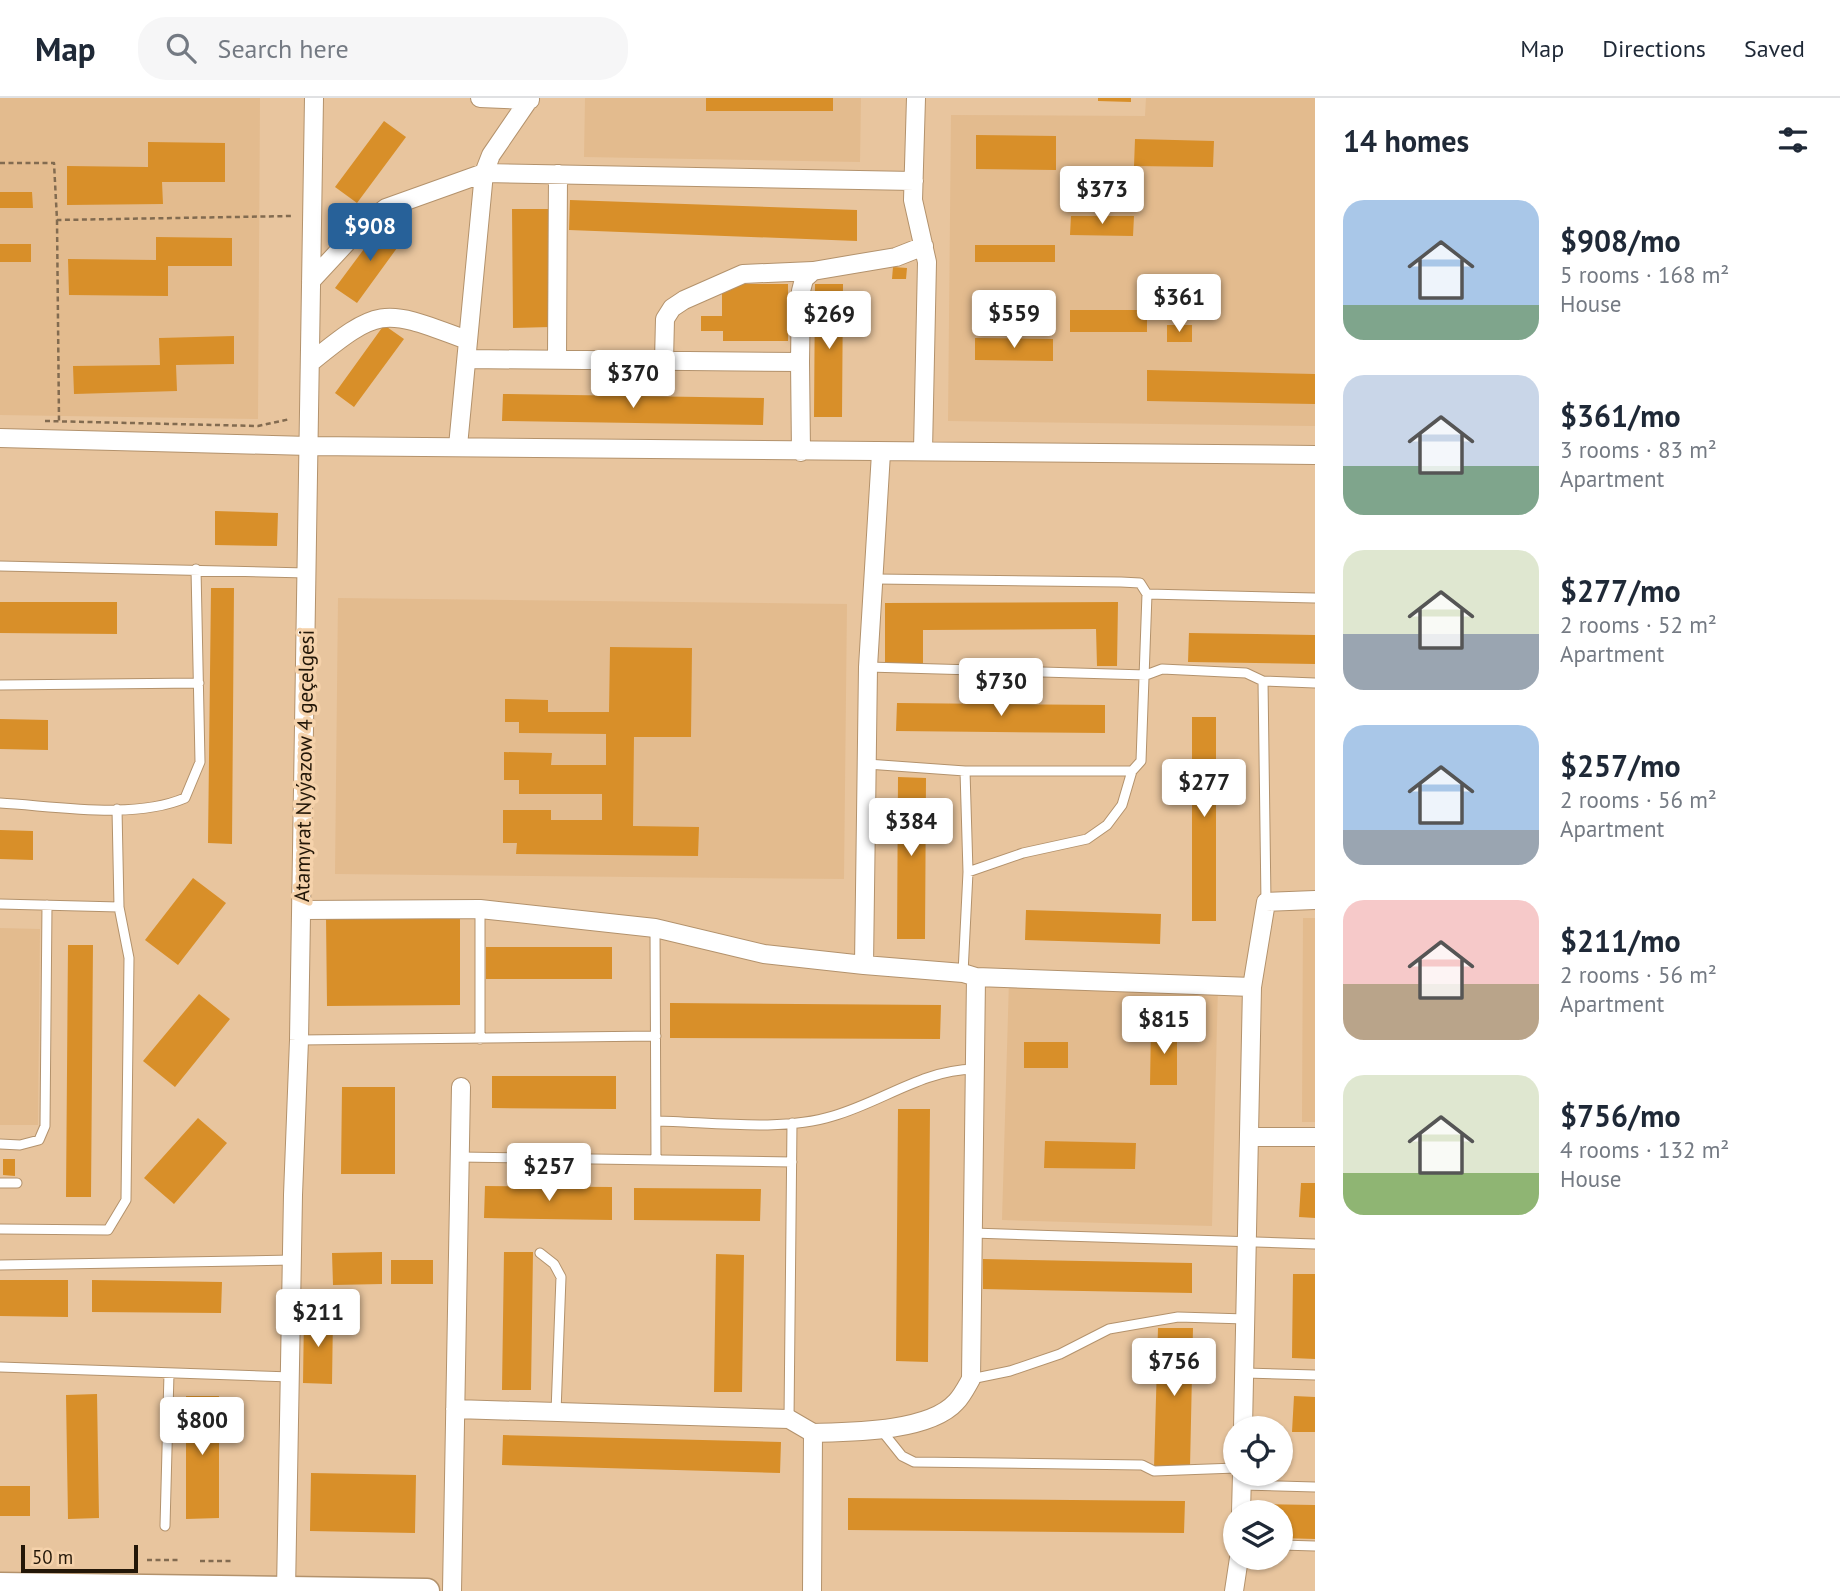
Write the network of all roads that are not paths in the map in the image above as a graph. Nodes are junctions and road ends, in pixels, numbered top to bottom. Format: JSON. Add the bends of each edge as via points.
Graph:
{"nodes":[{"id":1,"x":314,"y":98,"type":"edge"},
{"id":2,"x":480,"y":98,"type":"edge"},
{"id":3,"x":916,"y":98,"type":"edge"},
{"id":4,"x":530,"y":99,"type":"edge"},
{"id":5,"x":484,"y":173,"type":"junction"},
{"id":6,"x":558,"y":174,"type":"junction"},
{"id":7,"x":914,"y":181,"type":"junction"},
{"id":8,"x":924,"y":246,"type":"junction"},
{"id":9,"x":813,"y":271,"type":"junction"},
{"id":10,"x":311,"y":281,"type":"junction"},
{"id":11,"x":467,"y":340,"type":"junction"},
{"id":12,"x":467,"y":359,"type":"junction"},
{"id":13,"x":557,"y":359,"type":"junction"},
{"id":14,"x":664,"y":361,"type":"junction"},
{"id":15,"x":800,"y":362,"type":"junction"},
{"id":16,"x":310,"y":363,"type":"junction"},
{"id":17,"x":0,"y":438,"type":"edge"},
{"id":18,"x":309,"y":446,"type":"junction"},
{"id":19,"x":458,"y":446,"type":"junction"},
{"id":20,"x":923,"y":450,"type":"junction"},
{"id":21,"x":801,"y":452,"type":"junction"},
{"id":22,"x":881,"y":453,"type":"junction"},
{"id":23,"x":1315,"y":455,"type":"edge"},
{"id":24,"x":0,"y":566,"type":"edge"},
{"id":25,"x":197,"y":569,"type":"junction"},
{"id":26,"x":307,"y":573,"type":"junction"},
{"id":27,"x":876,"y":579,"type":"junction"},
{"id":28,"x":1147,"y":594,"type":"junction"},
{"id":29,"x":1315,"y":598,"type":"edge"},
{"id":30,"x":868,"y":667,"type":"junction"},
{"id":31,"x":1146,"y":675,"type":"junction"},
{"id":32,"x":1263,"y":681,"type":"junction"},
{"id":33,"x":198,"y":683,"type":"junction"},
{"id":34,"x":1315,"y":683,"type":"edge"},
{"id":35,"x":0,"y":685,"type":"edge"},
{"id":36,"x":867,"y":764,"type":"junction"},
{"id":37,"x":965,"y":771,"type":"junction"},
{"id":38,"x":1132,"y":771,"type":"junction"},
{"id":39,"x":0,"y":803,"type":"edge"},
{"id":40,"x":117,"y":809,"type":"junction"},
{"id":41,"x":968,"y":872,"type":"junction"},
{"id":42,"x":1315,"y":900,"type":"edge"},
{"id":43,"x":1266,"y":902,"type":"junction"},
{"id":44,"x":0,"y":904,"type":"edge"},
{"id":45,"x":47,"y":905,"type":"junction"},
{"id":46,"x":119,"y":907,"type":"junction"},
{"id":47,"x":480,"y":909,"type":"junction"},
{"id":48,"x":302,"y":910,"type":"junction"},
{"id":49,"x":655,"y":928,"type":"junction"},
{"id":50,"x":864,"y":965,"type":"junction"},
{"id":51,"x":970,"y":975,"type":"junction"},
{"id":52,"x":1252,"y":986,"type":"junction"},
{"id":53,"x":656,"y":1036,"type":"junction"},
{"id":54,"x":480,"y":1039,"type":"junction"},
{"id":55,"x":299,"y":1040,"type":"junction"},
{"id":56,"x":974,"y":1069,"type":"junction"},
{"id":57,"x":461,"y":1087,"type":"dead end"},
{"id":58,"x":656,"y":1121,"type":"junction"},
{"id":59,"x":792,"y":1123,"type":"junction"},
{"id":60,"x":1251,"y":1137,"type":"junction"},
{"id":61,"x":1315,"y":1137,"type":"edge"},
{"id":62,"x":0,"y":1144,"type":"edge"},
{"id":63,"x":460,"y":1157,"type":"junction"},
{"id":64,"x":656,"y":1160,"type":"junction"},
{"id":65,"x":792,"y":1162,"type":"junction"},
{"id":66,"x":0,"y":1183,"type":"edge"},
{"id":67,"x":16,"y":1183,"type":"dead end"},
{"id":68,"x":0,"y":1228,"type":"edge"},
{"id":69,"x":973,"y":1233,"type":"junction"},
{"id":70,"x":1248,"y":1242,"type":"junction"},
{"id":71,"x":1315,"y":1244,"type":"edge"},
{"id":72,"x":540,"y":1253,"type":"dead end"},
{"id":73,"x":293,"y":1260,"type":"junction"},
{"id":74,"x":0,"y":1265,"type":"edge"},
{"id":75,"x":1246,"y":1319,"type":"junction"},
{"id":76,"x":0,"y":1367,"type":"edge"},
{"id":77,"x":169,"y":1373,"type":"junction"},
{"id":78,"x":1244,"y":1373,"type":"junction"},
{"id":79,"x":1315,"y":1375,"type":"edge"},
{"id":80,"x":291,"y":1377,"type":"junction"},
{"id":81,"x":971,"y":1379,"type":"junction"},
{"id":82,"x":455,"y":1409,"type":"junction"},
{"id":83,"x":556,"y":1412,"type":"junction"},
{"id":84,"x":1243,"y":1416,"type":"edge"},
{"id":85,"x":789,"y":1419,"type":"junction"},
{"id":86,"x":882,"y":1431,"type":"junction"},
{"id":87,"x":813,"y":1433,"type":"junction"},
{"id":88,"x":1223,"y":1474,"type":"edge"},
{"id":89,"x":1293,"y":1483,"type":"edge"},
{"id":90,"x":1315,"y":1487,"type":"edge"},
{"id":91,"x":165,"y":1526,"type":"dead end"},
{"id":92,"x":1293,"y":1545,"type":"edge"},
{"id":93,"x":1315,"y":1546,"type":"edge"},
{"id":94,"x":1237,"y":1570,"type":"edge"},
{"id":95,"x":0,"y":1585,"type":"edge"},
{"id":96,"x":286,"y":1590,"type":"edge"},
{"id":97,"x":427,"y":1591,"type":"edge"},
{"id":98,"x":452,"y":1591,"type":"edge"},
{"id":99,"x":811,"y":1591,"type":"edge"},
{"id":100,"x":1234,"y":1591,"type":"edge"}],
"edges":[{"from":1,"to":10,"type":"street","name":"Atamyrat Nyýazow 4 geçelgesi"},
{"from":2,"to":4,"type":"street"},
{"from":3,"to":7,"type":"street"},
{"from":4,"to":5,"type":"street","via":[[491,155]]},
{"from":5,"to":6,"type":"street"},
{"from":5,"to":10,"type":"street","via":[[386,208]]},
{"from":5,"to":11,"type":"street"},
{"from":6,"to":7,"type":"street"},
{"from":6,"to":13,"type":"street"},
{"from":7,"to":8,"type":"street","via":[[913,200]]},
{"from":8,"to":9,"type":"street","via":[[896,257]]},
{"from":8,"to":20,"type":"street"},
{"from":9,"to":14,"type":"street","via":[[743,274],[684,300],[665,319]]},
{"from":9,"to":15,"type":"street","via":[[804,279],[801,291]]},
{"from":10,"to":16,"type":"street","name":"Atamyrat Nyýazow 4 geçelgesi"},
{"from":11,"to":12,"type":"street"},
{"from":11,"to":16,"type":"street","via":[[403,316],[376,318],[351,330]]},
{"from":12,"to":13,"type":"street"},
{"from":12,"to":19,"type":"street"},
{"from":13,"to":14,"type":"street"},
{"from":14,"to":15,"type":"street"},
{"from":15,"to":21,"type":"street"},
{"from":16,"to":18,"type":"street","name":"Atamyrat Nyýazow 4 geçelgesi"},
{"from":17,"to":18,"type":"street"},
{"from":18,"to":19,"type":"street"},
{"from":18,"to":26,"type":"street","name":"Atamyrat Nyýazow 4 geçelgesi"},
{"from":19,"to":21,"type":"street"},
{"from":20,"to":22,"type":"street"},
{"from":20,"to":23,"type":"street"},
{"from":21,"to":22,"type":"street"},
{"from":22,"to":27,"type":"street"},
{"from":24,"to":25,"type":"lane"},
{"from":25,"to":26,"type":"lane"},
{"from":25,"to":33,"type":"lane"},
{"from":26,"to":48,"type":"street","name":"Atamyrat Nyýazow 4 geçelgesi"},
{"from":27,"to":28,"type":"lane","via":[[1140,583]]},
{"from":27,"to":30,"type":"street"},
{"from":28,"to":29,"type":"lane"},
{"from":28,"to":31,"type":"lane"},
{"from":30,"to":31,"type":"lane"},
{"from":30,"to":36,"type":"street"},
{"from":31,"to":32,"type":"lane","via":[[1162,669],[1246,673]]},
{"from":31,"to":38,"type":"lane","via":[[1142,761]]},
{"from":32,"to":34,"type":"lane"},
{"from":32,"to":43,"type":"lane"},
{"from":33,"to":35,"type":"lane"},
{"from":33,"to":40,"type":"lane","via":[[200,762],[185,798],[168,805]]},
{"from":36,"to":37,"type":"lane"},
{"from":36,"to":50,"type":"street"},
{"from":37,"to":38,"type":"lane"},
{"from":37,"to":41,"type":"lane"},
{"from":38,"to":41,"type":"lane","via":[[1122,805],[1107,825],[1087,839],[1023,853]]},
{"from":39,"to":40,"type":"lane"},
{"from":40,"to":46,"type":"lane"},
{"from":41,"to":51,"type":"lane"},
{"from":42,"to":43,"type":"street"},
{"from":43,"to":52,"type":"street"},
{"from":44,"to":45,"type":"lane"},
{"from":45,"to":46,"type":"lane"},
{"from":45,"to":62,"type":"lane","via":[[45,1126],[39,1140]]},
{"from":46,"to":68,"type":"lane","via":[[129,958],[126,1200],[108,1230]]},
{"from":47,"to":48,"type":"street"},
{"from":47,"to":49,"type":"street"},
{"from":47,"to":54,"type":"lane"},
{"from":48,"to":55,"type":"street","name":"Atamyrat Nyýazow 4 geçelgesi"},
{"from":49,"to":50,"type":"street","via":[[764,954]]},
{"from":49,"to":53,"type":"lane"},
{"from":50,"to":51,"type":"street"},
{"from":51,"to":52,"type":"street"},
{"from":51,"to":56,"type":"street"},
{"from":52,"to":60,"type":"street"},
{"from":53,"to":54,"type":"lane"},
{"from":53,"to":58,"type":"lane"},
{"from":54,"to":55,"type":"lane"},
{"from":55,"to":73,"type":"street","name":"Atamyrat Nyýazow 4 geçelgesi"},
{"from":56,"to":59,"type":"lane","via":[[933,1074],[833,1116]]},
{"from":56,"to":69,"type":"street"},
{"from":57,"to":63,"type":"street"},
{"from":58,"to":59,"type":"lane"},
{"from":58,"to":64,"type":"lane"},
{"from":59,"to":65,"type":"lane"},
{"from":60,"to":61,"type":"street"},
{"from":60,"to":70,"type":"street"},
{"from":63,"to":64,"type":"lane"},
{"from":63,"to":82,"type":"street"},
{"from":64,"to":65,"type":"lane"},
{"from":65,"to":85,"type":"lane"},
{"from":66,"to":67,"type":"lane"},
{"from":69,"to":70,"type":"lane"},
{"from":69,"to":81,"type":"street"},
{"from":70,"to":71,"type":"lane"},
{"from":70,"to":75,"type":"street"},
{"from":72,"to":83,"type":"lane","via":[[561,1277]]},
{"from":73,"to":74,"type":"lane"},
{"from":73,"to":80,"type":"street","name":"Atamyrat Nyýazow 4 geçelgesi"},
{"from":75,"to":78,"type":"street"},
{"from":75,"to":81,"type":"lane","via":[[1178,1317],[1109,1329],[1060,1354]]},
{"from":76,"to":77,"type":"lane"},
{"from":77,"to":80,"type":"lane"},
{"from":77,"to":91,"type":"lane"},
{"from":78,"to":79,"type":"lane"},
{"from":78,"to":84,"type":"street"},
{"from":80,"to":96,"type":"street","name":"Atamyrat Nyýazow 4 geçelgesi"},
{"from":81,"to":86,"type":"street","via":[[956,1404]]},
{"from":82,"to":83,"type":"street"},
{"from":82,"to":98,"type":"street"},
{"from":83,"to":85,"type":"street"},
{"from":85,"to":87,"type":"street"},
{"from":86,"to":87,"type":"street"},
{"from":86,"to":88,"type":"lane","via":[[902,1456],[914,1462],[1142,1465],[1154,1471]]},
{"from":87,"to":99,"type":"street"},
{"from":89,"to":90,"type":"lane"},
{"from":92,"to":93,"type":"lane"},
{"from":94,"to":100,"type":"street"},
{"from":95,"to":96,"type":"main road"},
{"from":96,"to":97,"type":"main road"}]}
